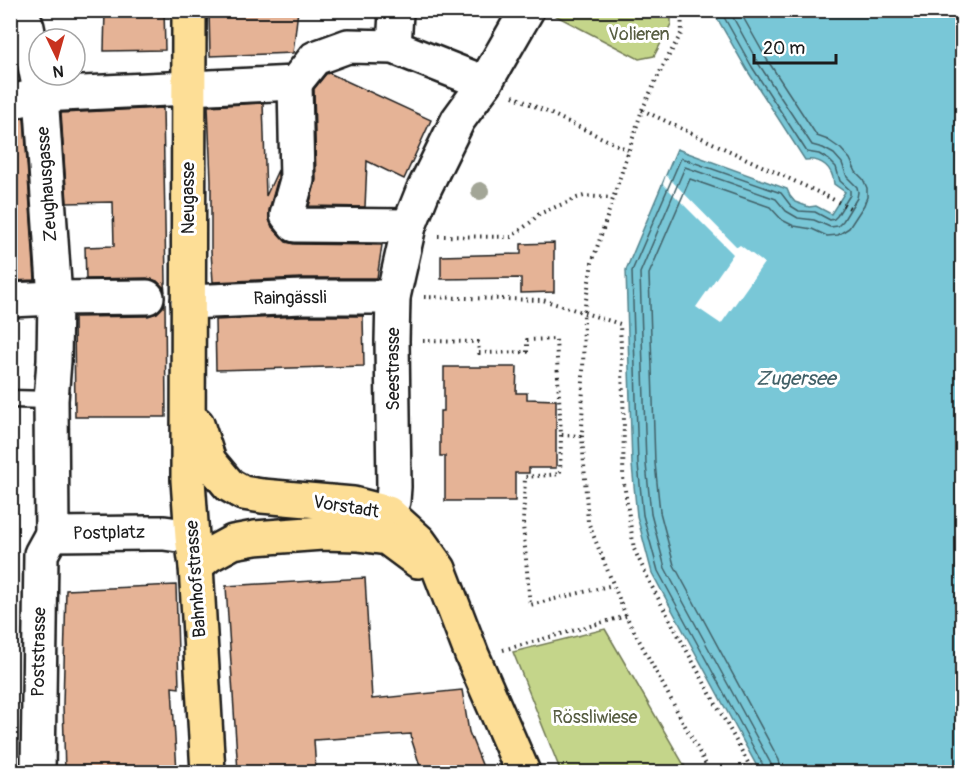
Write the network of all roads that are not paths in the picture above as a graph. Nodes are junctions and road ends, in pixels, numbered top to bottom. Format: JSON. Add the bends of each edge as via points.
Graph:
{"nodes":[{"id":1,"x":21,"y":10,"type":"edge"},
{"id":2,"x":189,"y":10,"type":"edge"},
{"id":3,"x":393,"y":10,"type":"edge"},
{"id":4,"x":527,"y":10,"type":"edge"},
{"id":5,"x":394,"y":47,"type":"junction"},
{"id":6,"x":295,"y":83,"type":"junction"},
{"id":7,"x":485,"y":83,"type":"junction"},
{"id":8,"x":189,"y":89,"type":"junction"},
{"id":9,"x":26,"y":99,"type":"edge"},
{"id":10,"x":408,"y":231,"type":"junction"},
{"id":11,"x":147,"y":297,"type":"dead end"},
{"id":12,"x":393,"y":297,"type":"junction"},
{"id":13,"x":55,"y":298,"type":"junction"},
{"id":14,"x":10,"y":300,"type":"edge"},
{"id":15,"x":188,"y":302,"type":"junction"},
{"id":16,"x":54,"y":361,"type":"joint"},
{"id":17,"x":188,"y":385,"type":"junction"},
{"id":18,"x":10,"y":399,"type":"edge"},
{"id":19,"x":51,"y":400,"type":"junction"},
{"id":20,"x":388,"y":513,"type":"junction"},
{"id":21,"x":52,"y":534,"type":"junction"},
{"id":22,"x":194,"y":552,"type":"junction"},
{"id":23,"x":455,"y":614,"type":"junction"},
{"id":24,"x":38,"y":772,"type":"edge"},
{"id":25,"x":208,"y":772,"type":"edge"},
{"id":26,"x":523,"y":772,"type":"edge"}],
"edges":[{"from":1,"to":9,"type":"street","name":"Zeughausgasse","via":[[27,27]]},
{"from":2,"to":8,"type":"main road","name":"Neugasse"},
{"from":3,"to":5,"type":"street"},
{"from":4,"to":7,"type":"street","name":"Seestrasse"},
{"from":5,"to":6,"type":"street","via":[[348,46],[315,58]]},
{"from":5,"to":7,"type":"street"},
{"from":6,"to":8,"type":"street"},
{"from":6,"to":10,"type":"street","via":[[297,180],[287,215],[295,225]]},
{"from":7,"to":10,"type":"street","name":"Seestrasse","via":[[458,120]]},
{"from":8,"to":9,"type":"street"},
{"from":8,"to":15,"type":"main road","name":"Neugasse"},
{"from":9,"to":13,"type":"street","name":"Zeughausgasse"},
{"from":10,"to":12,"type":"street","name":"Seestrasse"},
{"from":11,"to":13,"type":"street"},
{"from":12,"to":15,"type":"street","name":"Raingässli"},
{"from":12,"to":20,"type":"street","name":"Seestrasse","via":[[394,487]]},
{"from":13,"to":14,"type":"street"},
{"from":13,"to":16,"type":"street","name":"Zeughausgasse"},
{"from":15,"to":17,"type":"main road","name":"Neugasse"},
{"from":16,"to":19,"type":"street","name":"Postplatz"},
{"from":17,"to":20,"type":"main road","name":"Vorstadt","via":[[209,461],[229,485],[252,494],[353,504]]},
{"from":17,"to":22,"type":"main road","name":"Bahnhofstrasse","via":[[188,480]]},
{"from":18,"to":19,"type":"lane"},
{"from":19,"to":21,"type":"street","name":"Postplatz"},
{"from":20,"to":23,"type":"main road","name":"Vorstadt","via":[[418,541],[439,569]]},
{"from":21,"to":22,"type":"street","name":"Postplatz","via":[[148,532]]},
{"from":21,"to":24,"type":"street","name":"Poststrasse","via":[[40,554]]},
{"from":22,"to":23,"type":"main road","via":[[209,555],[233,542],[255,537],[322,533],[387,538],[419,561]]},
{"from":22,"to":25,"type":"main road","name":"Bahnhofstrasse"},
{"from":23,"to":26,"type":"main road","name":"Vorstadt"}]}
